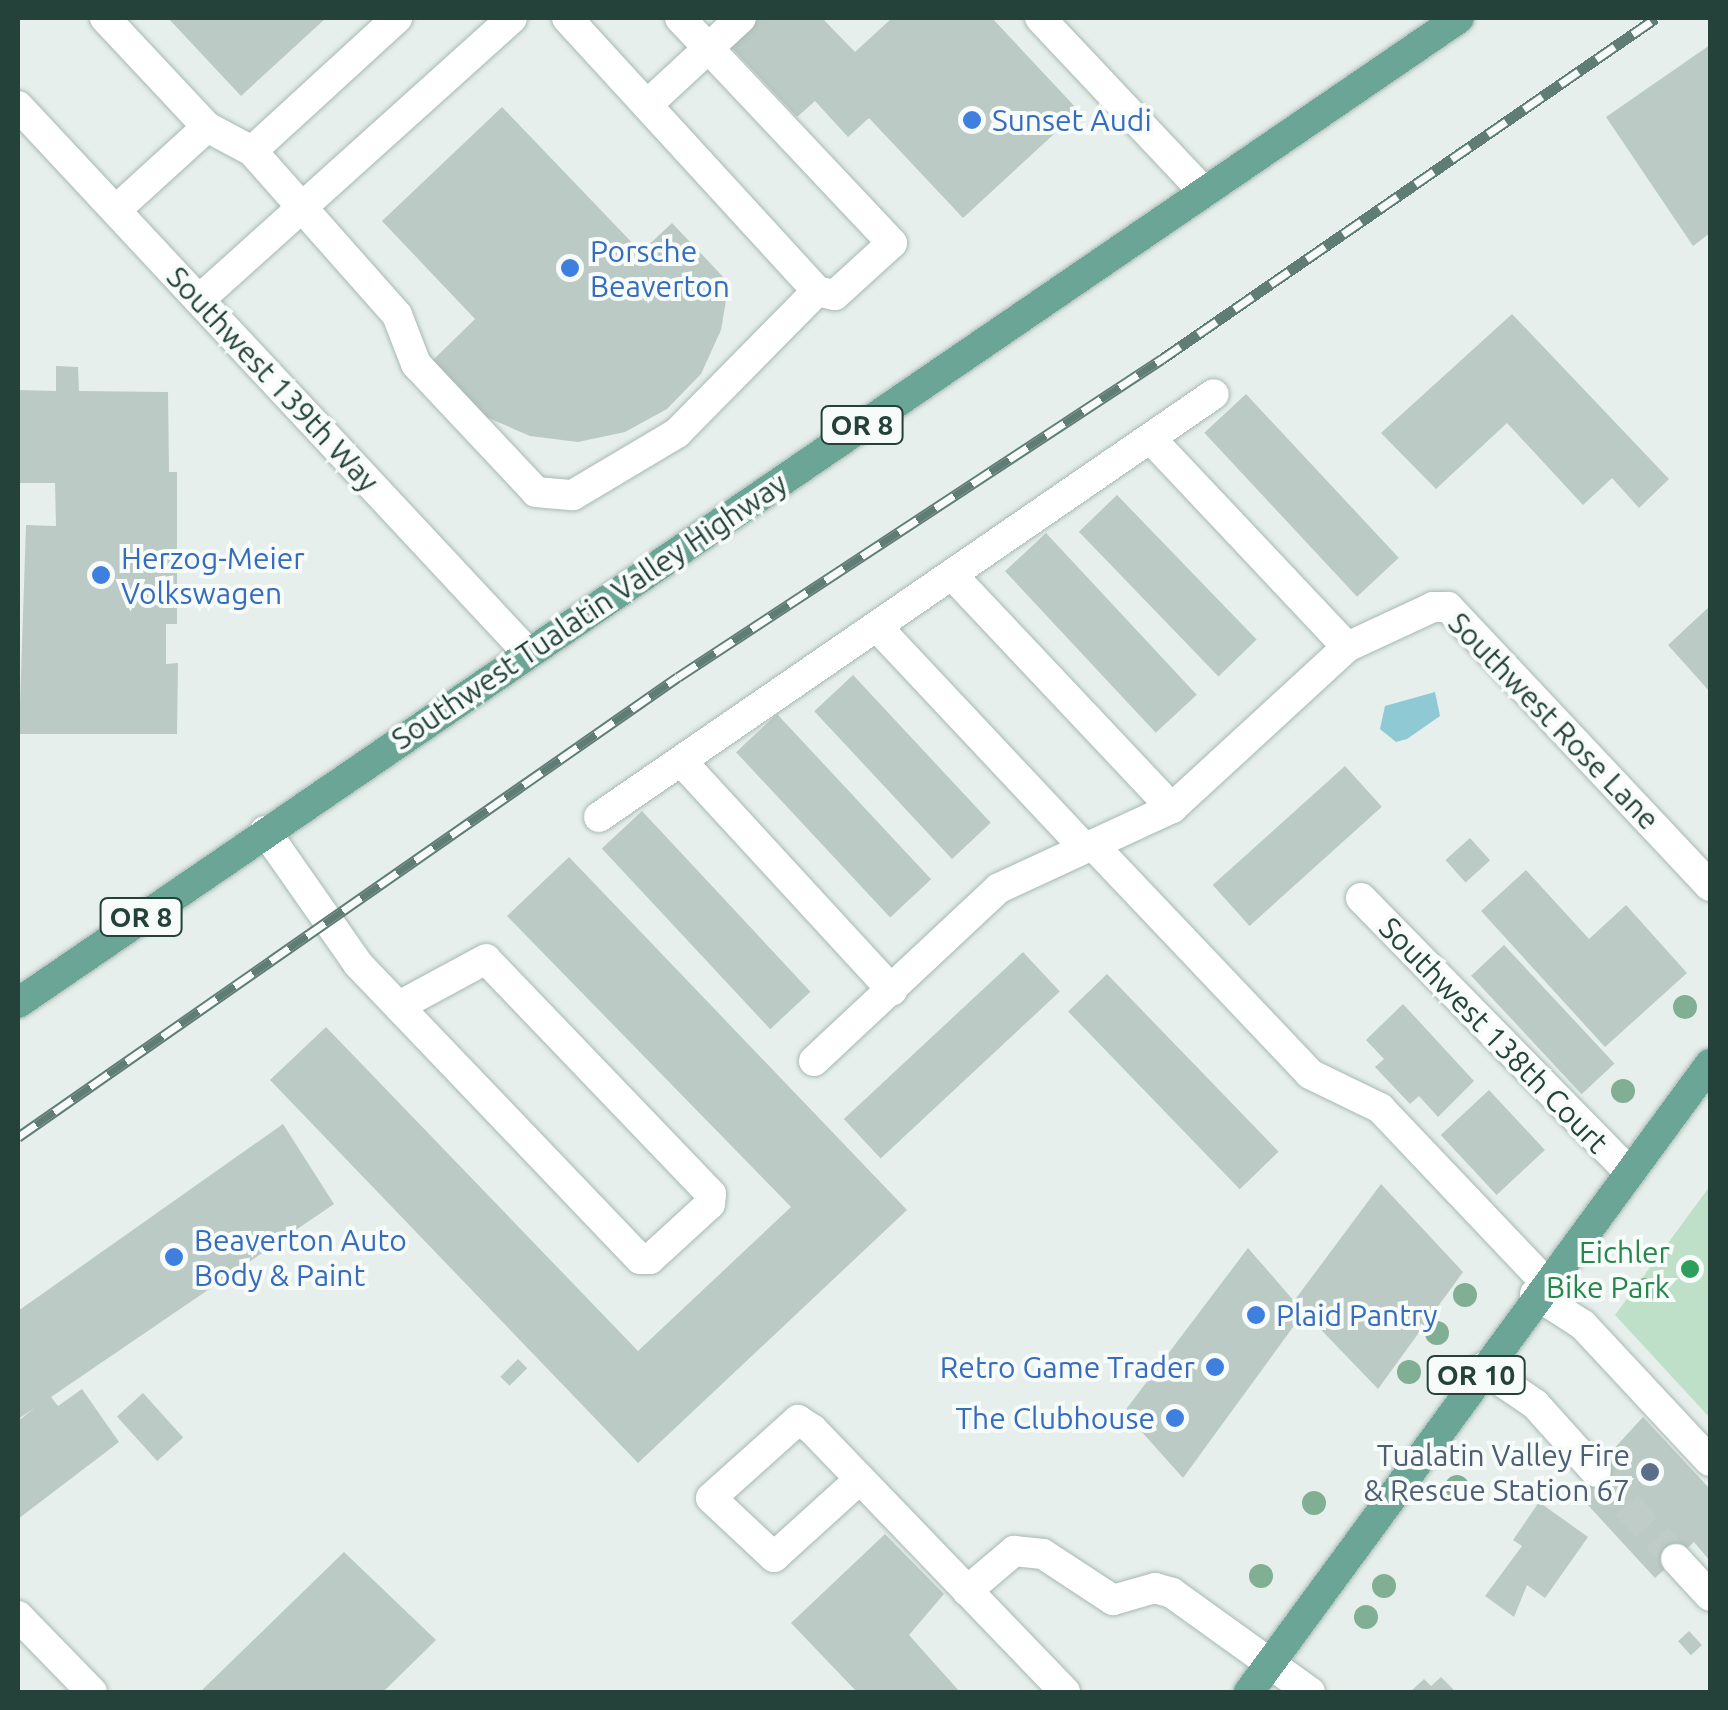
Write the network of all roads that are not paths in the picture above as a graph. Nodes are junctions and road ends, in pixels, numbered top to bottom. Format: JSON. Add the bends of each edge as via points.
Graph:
{"nodes":[{"id":1,"x":105,"y":18,"type":"edge"},
{"id":2,"x":397,"y":18,"type":"edge"},
{"id":3,"x":512,"y":18,"type":"edge"},
{"id":4,"x":567,"y":18,"type":"edge"},
{"id":5,"x":680,"y":18,"type":"edge"},
{"id":6,"x":741,"y":18,"type":"edge"},
{"id":7,"x":1040,"y":18,"type":"edge"},
{"id":8,"x":1459,"y":18,"type":"edge"},
{"id":9,"x":709,"y":48,"type":"junction"},
{"id":10,"x":648,"y":105,"type":"junction"},
{"id":11,"x":18,"y":106,"type":"edge"},
{"id":12,"x":207,"y":127,"type":"junction"},
{"id":13,"x":252,"y":151,"type":"junction"},
{"id":14,"x":1203,"y":191,"type":"junction"},
{"id":15,"x":302,"y":209,"type":"junction"},
{"id":16,"x":116,"y":210,"type":"junction"},
{"id":17,"x":817,"y":291,"type":"junction"},
{"id":18,"x":198,"y":300,"type":"junction"},
{"id":19,"x":1214,"y":394,"type":"dead end"},
{"id":20,"x":1152,"y":440,"type":"junction"},
{"id":21,"x":956,"y":579,"type":"junction"},
{"id":22,"x":880,"y":630,"type":"junction"},
{"id":23,"x":1347,"y":647,"type":"junction"},
{"id":24,"x":528,"y":653,"type":"junction"},
{"id":25,"x":683,"y":763,"type":"junction"},
{"id":26,"x":1172,"y":808,"type":"junction"},
{"id":27,"x":599,"y":818,"type":"dead end"},
{"id":28,"x":265,"y":831,"type":"junction"},
{"id":29,"x":1088,"y":846,"type":"junction"},
{"id":30,"x":1710,"y":886,"type":"edge"},
{"id":31,"x":1361,"y":898,"type":"dead end"},
{"id":32,"x":892,"y":990,"type":"junction"},
{"id":33,"x":18,"y":1003,"type":"edge"},
{"id":34,"x":399,"y":1006,"type":"junction"},
{"id":35,"x":814,"y":1061,"type":"dead end"},
{"id":36,"x":1710,"y":1064,"type":"edge"},
{"id":37,"x":1628,"y":1171,"type":"junction"},
{"id":38,"x":1540,"y":1288,"type":"junction"},
{"id":39,"x":1482,"y":1368,"type":"junction"},
{"id":40,"x":1710,"y":1461,"type":"edge"},
{"id":41,"x":1596,"y":1472,"type":"tunnel mouth"},
{"id":42,"x":868,"y":1488,"type":"junction"},
{"id":43,"x":1676,"y":1559,"type":"tunnel mouth"},
{"id":44,"x":967,"y":1590,"type":"junction"},
{"id":45,"x":1710,"y":1596,"type":"edge"},
{"id":46,"x":18,"y":1616,"type":"edge"},
{"id":47,"x":1270,"y":1664,"type":"junction"},
{"id":48,"x":92,"y":1692,"type":"edge"},
{"id":49,"x":1065,"y":1692,"type":"edge"},
{"id":50,"x":1249,"y":1692,"type":"edge"},
{"id":51,"x":1310,"y":1692,"type":"edge"}],
"edges":[{"from":1,"to":12,"type":"street"},
{"from":2,"to":13,"type":"street"},
{"from":3,"to":15,"type":"street"},
{"from":4,"to":10,"type":"street"},
{"from":5,"to":9,"type":"street"},
{"from":6,"to":9,"type":"street"},
{"from":7,"to":14,"type":"street"},
{"from":8,"to":14,"type":"main road","name":"Southwest Tualatin Valley Highway","number":"OR 8"},
{"from":9,"to":10,"type":"street"},
{"from":9,"to":17,"type":"street","via":[[892,243],[835,295]]},
{"from":10,"to":17,"type":"street"},
{"from":11,"to":16,"type":"street","name":"Southwest 139th Way"},
{"from":12,"to":13,"type":"street"},
{"from":12,"to":16,"type":"street"},
{"from":13,"to":15,"type":"street"},
{"from":14,"to":24,"type":"main road","name":"Southwest Tualatin Valley Highway","number":"OR 8"},
{"from":15,"to":17,"type":"street","via":[[397,315],[416,364],[521,480],[553,496],[611,476],[677,433]]},
{"from":15,"to":18,"type":"street"},
{"from":16,"to":18,"type":"street","name":"Southwest 139th Way"},
{"from":18,"to":24,"type":"street","name":"Southwest 139th Way"},
{"from":19,"to":20,"type":"street"},
{"from":20,"to":21,"type":"street"},
{"from":20,"to":23,"type":"street"},
{"from":21,"to":22,"type":"street"},
{"from":21,"to":26,"type":"street"},
{"from":22,"to":25,"type":"street"},
{"from":22,"to":29,"type":"street"},
{"from":23,"to":26,"type":"street","name":"Southwest Rose Lane"},
{"from":23,"to":30,"type":"street","name":"Southwest Rose Lane","via":[[1421,610],[1448,607]]},
{"from":24,"to":28,"type":"main road","name":"Southwest Tualatin Valley Highway","number":"OR 8"},
{"from":25,"to":27,"type":"street"},
{"from":25,"to":32,"type":"street"},
{"from":26,"to":29,"type":"street","name":"Southwest Rose Lane"},
{"from":28,"to":33,"type":"main road","name":"Southwest Tualatin Valley Highway","number":"OR 8"},
{"from":28,"to":34,"type":"street","via":[[358,964]]},
{"from":29,"to":32,"type":"street","name":"Southwest Rose Lane","via":[[998,888]]},
{"from":29,"to":38,"type":"street","via":[[1310,1074],[1380,1108]]},
{"from":31,"to":37,"type":"street","name":"Southwest 138th Court"},
{"from":32,"to":35,"type":"street","name":"Southwest Rose Lane"},
{"from":34,"to":34,"type":"street","via":[[640,1258],[650,1259],[710,1204],[710,1194],[486,959]]},
{"from":36,"to":37,"type":"main road","number":"OR 10"},
{"from":37,"to":38,"type":"main road","number":"OR 10"},
{"from":38,"to":39,"type":"main road","number":"OR 10"},
{"from":38,"to":40,"type":"street"},
{"from":39,"to":41,"type":"street","via":[[1535,1404]]},
{"from":39,"to":47,"type":"main road","number":"OR 10"},
{"from":42,"to":42,"type":"street","via":[[774,1557],[711,1498],[798,1420]]},
{"from":42,"to":44,"type":"street"},
{"from":43,"to":45,"type":"street"},
{"from":44,"to":47,"type":"street","via":[[1000,1559],[1030,1550],[1113,1600],[1154,1588],[1172,1593]]},
{"from":44,"to":49,"type":"street"},
{"from":46,"to":48,"type":"street"},
{"from":47,"to":50,"type":"main road","number":"OR 10"},
{"from":47,"to":51,"type":"street"}]}
